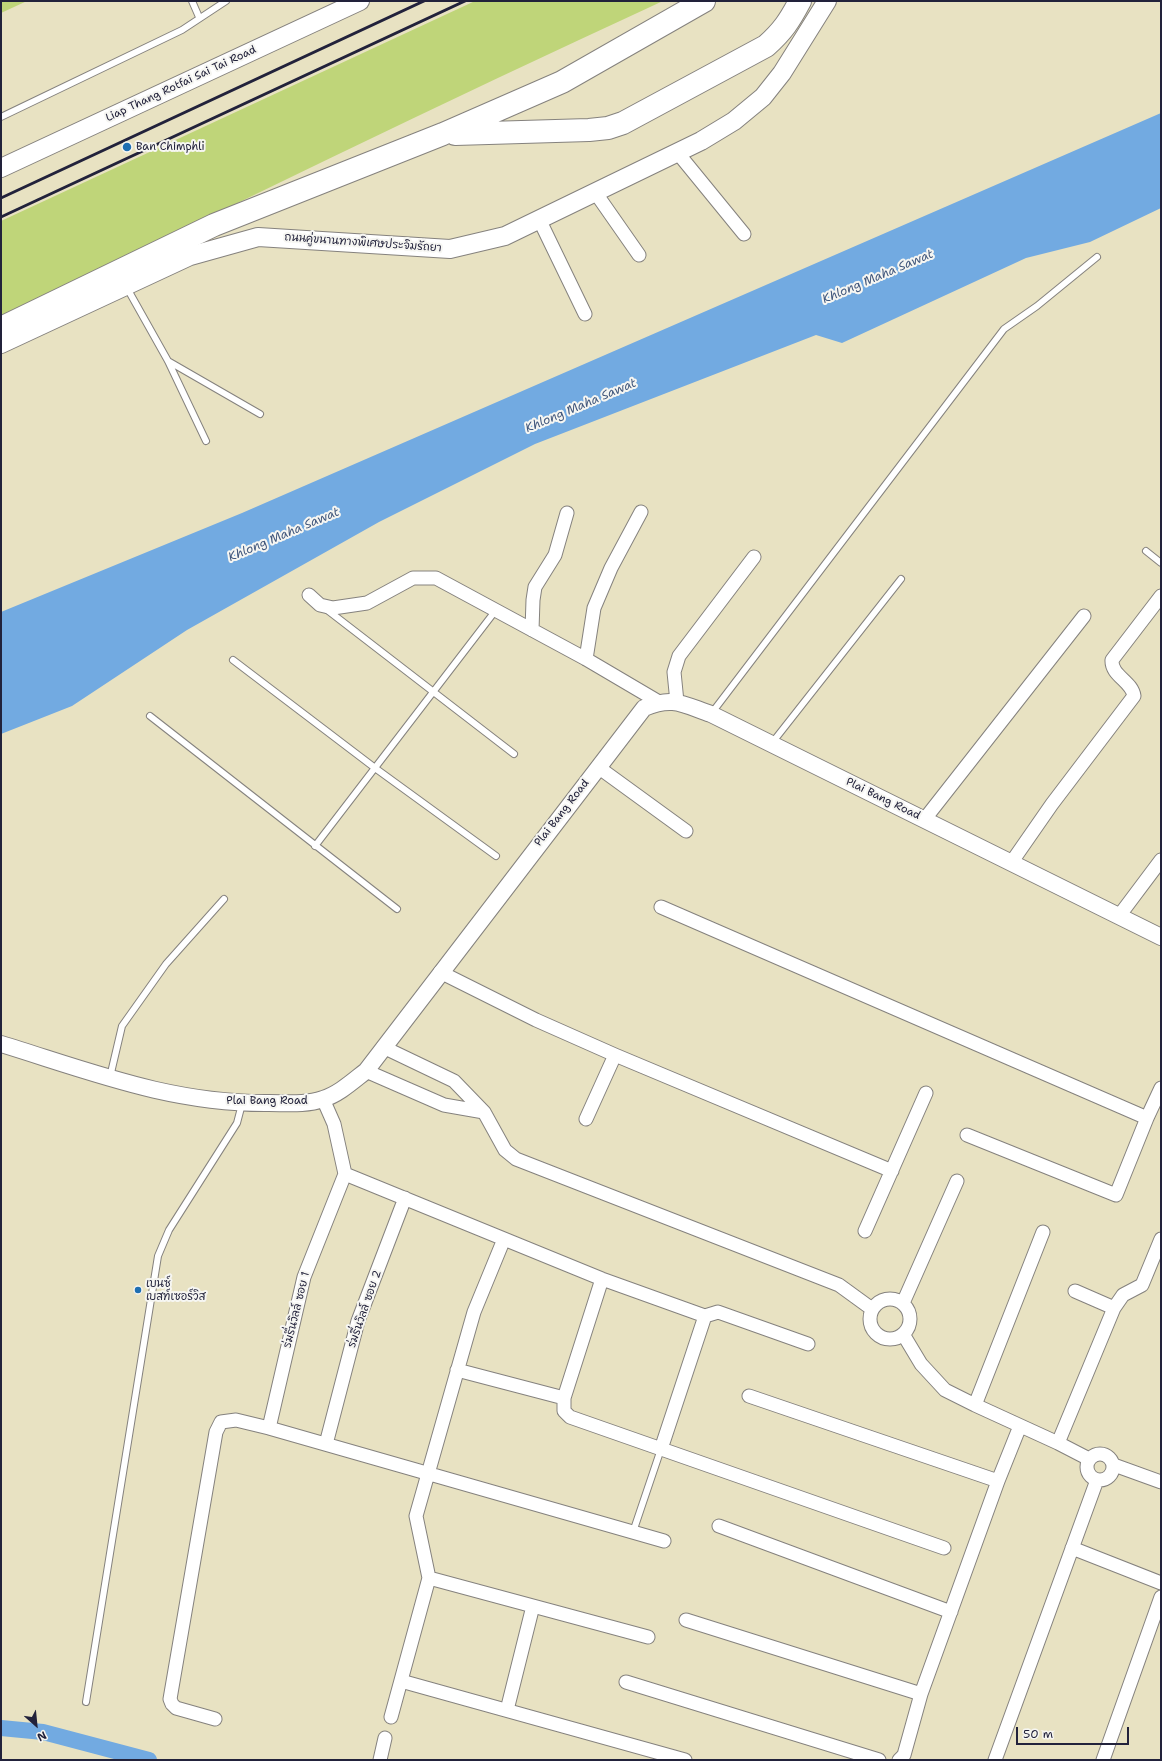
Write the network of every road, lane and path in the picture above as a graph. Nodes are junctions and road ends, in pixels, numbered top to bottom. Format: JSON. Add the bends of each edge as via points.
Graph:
{"nodes":[{"id":1,"x":192,"y":1,"type":"edge"},
{"id":2,"x":226,"y":1,"type":"edge"},
{"id":3,"x":360,"y":1,"type":"edge"},
{"id":4,"x":704,"y":1,"type":"edge"},
{"id":5,"x":800,"y":1,"type":"edge"},
{"id":6,"x":827,"y":1,"type":"edge"},
{"id":7,"x":199,"y":17,"type":"junction"},
{"id":8,"x":1,"y":117,"type":"edge"},
{"id":9,"x":443,"y":134,"type":"junction"},
{"id":10,"x":677,"y":152,"type":"junction"},
{"id":11,"x":1,"y":168,"type":"edge"},
{"id":12,"x":595,"y":192,"type":"junction"},
{"id":13,"x":539,"y":219,"type":"junction"},
{"id":14,"x":744,"y":234,"type":"dead end"},
{"id":15,"x":639,"y":255,"type":"dead end"},
{"id":16,"x":1097,"y":257,"type":"dead end"},
{"id":17,"x":126,"y":286,"type":"junction"},
{"id":18,"x":586,"y":314,"type":"dead end"},
{"id":19,"x":1,"y":328,"type":"edge"},
{"id":20,"x":1,"y":344,"type":"edge"},
{"id":21,"x":168,"y":361,"type":"junction"},
{"id":22,"x":260,"y":414,"type":"dead end"},
{"id":23,"x":206,"y":442,"type":"dead end"},
{"id":24,"x":642,"y":512,"type":"dead end"},
{"id":25,"x":567,"y":513,"type":"dead end"},
{"id":26,"x":1146,"y":551,"type":"dead end"},
{"id":27,"x":754,"y":557,"type":"dead end"},
{"id":28,"x":1161,"y":563,"type":"edge"},
{"id":29,"x":901,"y":579,"type":"dead end"},
{"id":30,"x":309,"y":595,"type":"dead end"},
{"id":31,"x":1161,"y":596,"type":"edge"},
{"id":32,"x":320,"y":605,"type":"junction"},
{"id":33,"x":496,"y":610,"type":"junction"},
{"id":34,"x":1084,"y":616,"type":"dead end"},
{"id":35,"x":532,"y":630,"type":"junction"},
{"id":36,"x":586,"y":659,"type":"junction"},
{"id":37,"x":233,"y":660,"type":"dead end"},
{"id":38,"x":434,"y":692,"type":"junction"},
{"id":39,"x":659,"y":702,"type":"junction"},
{"id":40,"x":676,"y":702,"type":"junction"},
{"id":41,"x":711,"y":714,"type":"junction"},
{"id":42,"x":150,"y":716,"type":"dead end"},
{"id":43,"x":771,"y":744,"type":"junction"},
{"id":44,"x":514,"y":754,"type":"dead end"},
{"id":45,"x":598,"y":767,"type":"junction"},
{"id":46,"x":375,"y":768,"type":"junction"},
{"id":47,"x":924,"y":820,"type":"junction"},
{"id":48,"x":686,"y":830,"type":"dead end"},
{"id":49,"x":315,"y":846,"type":"junction"},
{"id":50,"x":496,"y":856,"type":"dead end"},
{"id":51,"x":1161,"y":860,"type":"edge"},
{"id":52,"x":1011,"y":863,"type":"junction"},
{"id":53,"x":224,"y":899,"type":"dead end"},
{"id":54,"x":661,"y":907,"type":"dead end"},
{"id":55,"x":397,"y":910,"type":"dead end"},
{"id":56,"x":1119,"y":916,"type":"junction"},
{"id":57,"x":1161,"y":937,"type":"edge"},
{"id":58,"x":440,"y":972,"type":"junction"},
{"id":59,"x":1,"y":1044,"type":"edge"},
{"id":60,"x":383,"y":1047,"type":"junction"},
{"id":61,"x":615,"y":1055,"type":"junction"},
{"id":62,"x":366,"y":1071,"type":"junction"},
{"id":63,"x":109,"y":1078,"type":"junction"},
{"id":64,"x":1161,"y":1088,"type":"edge"},
{"id":65,"x":926,"y":1093,"type":"dead end"},
{"id":66,"x":323,"y":1099,"type":"junction"},
{"id":67,"x":242,"y":1104,"type":"junction"},
{"id":68,"x":484,"y":1112,"type":"junction"},
{"id":69,"x":1147,"y":1118,"type":"junction"},
{"id":70,"x":586,"y":1119,"type":"dead end"},
{"id":71,"x":967,"y":1135,"type":"dead end"},
{"id":72,"x":892,"y":1171,"type":"junction"},
{"id":73,"x":345,"y":1174,"type":"junction"},
{"id":74,"x":957,"y":1181,"type":"dead end"},
{"id":75,"x":405,"y":1198,"type":"junction"},
{"id":76,"x":865,"y":1231,"type":"dead end"},
{"id":77,"x":1043,"y":1232,"type":"dead end"},
{"id":78,"x":504,"y":1239,"type":"junction"},
{"id":79,"x":1161,"y":1239,"type":"edge"},
{"id":80,"x":602,"y":1279,"type":"junction"},
{"id":81,"x":1076,"y":1291,"type":"dead end"},
{"id":82,"x":903,"y":1303,"type":"junction"},
{"id":83,"x":1114,"y":1308,"type":"junction"},
{"id":84,"x":872,"y":1309,"type":"junction"},
{"id":85,"x":705,"y":1316,"type":"junction"},
{"id":86,"x":903,"y":1334,"type":"junction"},
{"id":87,"x":808,"y":1344,"type":"dead end"},
{"id":88,"x":457,"y":1370,"type":"junction"},
{"id":89,"x":749,"y":1396,"type":"dead end"},
{"id":90,"x":564,"y":1398,"type":"junction"},
{"id":91,"x":975,"y":1406,"type":"junction"},
{"id":92,"x":1020,"y":1426,"type":"junction"},
{"id":93,"x":269,"y":1428,"type":"junction"},
{"id":94,"x":1058,"y":1443,"type":"junction"},
{"id":95,"x":326,"y":1444,"type":"junction"},
{"id":96,"x":661,"y":1449,"type":"junction"},
{"id":97,"x":1089,"y":1459,"type":"junction"},
{"id":98,"x":1114,"y":1465,"type":"junction"},
{"id":99,"x":428,"y":1474,"type":"junction"},
{"id":100,"x":1097,"y":1480,"type":"junction"},
{"id":101,"x":998,"y":1481,"type":"junction"},
{"id":102,"x":1161,"y":1482,"type":"edge"},
{"id":103,"x":719,"y":1526,"type":"dead end"},
{"id":104,"x":633,"y":1532,"type":"junction"},
{"id":105,"x":664,"y":1542,"type":"dead end"},
{"id":106,"x":944,"y":1548,"type":"dead end"},
{"id":107,"x":1072,"y":1548,"type":"junction"},
{"id":108,"x":429,"y":1578,"type":"junction"},
{"id":109,"x":1161,"y":1583,"type":"edge"},
{"id":110,"x":1161,"y":1597,"type":"edge"},
{"id":111,"x":533,"y":1606,"type":"junction"},
{"id":112,"x":951,"y":1612,"type":"junction"},
{"id":113,"x":686,"y":1620,"type":"dead end"},
{"id":114,"x":648,"y":1637,"type":"dead end"},
{"id":115,"x":401,"y":1681,"type":"junction"},
{"id":116,"x":626,"y":1682,"type":"dead end"},
{"id":117,"x":921,"y":1694,"type":"junction"},
{"id":118,"x":86,"y":1702,"type":"dead end"},
{"id":119,"x":507,"y":1710,"type":"junction"},
{"id":120,"x":391,"y":1717,"type":"dead end"},
{"id":121,"x":216,"y":1719,"type":"dead end"},
{"id":122,"x":385,"y":1738,"type":"dead end"},
{"id":123,"x":380,"y":1760,"type":"edge"},
{"id":124,"x":685,"y":1760,"type":"edge"},
{"id":125,"x":879,"y":1760,"type":"edge"},
{"id":126,"x":899,"y":1760,"type":"edge"},
{"id":127,"x":995,"y":1760,"type":"edge"},
{"id":128,"x":1103,"y":1760,"type":"edge"}],
"edges":[{"from":1,"to":7,"type":"lane"},
{"from":2,"to":7,"type":"lane"},
{"from":3,"to":11,"type":"main road","name":"Liap Thang Rotfai Sai Tai Road"},
{"from":4,"to":9,"type":"highway","via":[[562,82]]},
{"from":5,"to":9,"type":"highway","via":[[781,33],[766,46],[623,123],[588,130]]},
{"from":6,"to":10,"type":"main road","name":"ถนนคู่ขนานทางพิเศษประจิมรัถยา","via":[[782,73],[763,97],[734,121]]},
{"from":7,"to":8,"type":"lane","via":[[182,30]]},
{"from":9,"to":19,"type":"highway","via":[[214,225]]},
{"from":10,"to":12,"type":"main road","name":"ถนนคู่ขนานทางพิเศษประจิมรัถยา"},
{"from":10,"to":14,"type":"street"},
{"from":12,"to":13,"type":"main road","name":"ถนนคู่ขนานทางพิเศษประจิมรัถยา"},
{"from":12,"to":15,"type":"street"},
{"from":13,"to":17,"type":"main road","name":"ถนนคู่ขนานทางพิเศษประจิมรัถยา","via":[[505,236],[450,249],[258,236],[190,256]]},
{"from":13,"to":18,"type":"street"},
{"from":16,"to":41,"type":"lane","via":[[1037,306],[1004,329]]},
{"from":17,"to":20,"type":"main road","name":"ถนนคู่ขนานทางพิเศษประจิมรัถยา"},
{"from":17,"to":21,"type":"lane"},
{"from":21,"to":22,"type":"lane"},
{"from":21,"to":23,"type":"lane"},
{"from":24,"to":36,"type":"street","via":[[611,568],[594,608]]},
{"from":25,"to":35,"type":"street","via":[[555,555],[535,587]]},
{"from":26,"to":28,"type":"lane"},
{"from":27,"to":40,"type":"street","via":[[678,656],[674,672]]},
{"from":29,"to":43,"type":"lane"},
{"from":30,"to":32,"type":"street"},
{"from":31,"to":52,"type":"street","via":[[1112,660],[1114,670],[1129,684],[1134,696],[1057,797]]},
{"from":32,"to":33,"type":"street","via":[[333,608],[367,604],[413,578],[427,577],[436,578]]},
{"from":32,"to":38,"type":"lane"},
{"from":33,"to":35,"type":"street"},
{"from":33,"to":38,"type":"lane"},
{"from":34,"to":47,"type":"street"},
{"from":35,"to":36,"type":"street"},
{"from":36,"to":39,"type":"street"},
{"from":37,"to":46,"type":"lane"},
{"from":38,"to":44,"type":"lane"},
{"from":38,"to":46,"type":"lane"},
{"from":39,"to":40,"type":"street","name":"Plai Bang Road"},
{"from":39,"to":45,"type":"street","name":"Plai Bang Road","via":[[644,708]]},
{"from":40,"to":41,"type":"street","name":"Plai Bang Road"},
{"from":41,"to":43,"type":"street","name":"Plai Bang Road"},
{"from":42,"to":49,"type":"lane"},
{"from":43,"to":47,"type":"street","name":"Plai Bang Road"},
{"from":45,"to":48,"type":"street"},
{"from":45,"to":58,"type":"street","name":"Plai Bang Road"},
{"from":46,"to":49,"type":"lane"},
{"from":46,"to":50,"type":"lane"},
{"from":47,"to":52,"type":"street","name":"Plai Bang Road"},
{"from":49,"to":55,"type":"lane"},
{"from":51,"to":56,"type":"street"},
{"from":52,"to":56,"type":"street","name":"Plai Bang Road"},
{"from":53,"to":63,"type":"lane","via":[[166,964],[122,1026]]},
{"from":54,"to":69,"type":"street"},
{"from":56,"to":57,"type":"street","name":"Plai Bang Road"},
{"from":58,"to":60,"type":"street","name":"Plai Bang Road"},
{"from":58,"to":61,"type":"street","via":[[536,1020]]},
{"from":59,"to":63,"type":"street","name":"Plai Bang Road"},
{"from":60,"to":62,"type":"street","name":"Plai Bang Road"},
{"from":60,"to":68,"type":"street","via":[[454,1081]]},
{"from":61,"to":70,"type":"street"},
{"from":61,"to":72,"type":"street"},
{"from":62,"to":66,"type":"street","name":"Plai Bang Road","via":[[339,1092]]},
{"from":62,"to":68,"type":"street","via":[[444,1105]]},
{"from":63,"to":67,"type":"street","name":"Plai Bang Road","via":[[187,1098]]},
{"from":64,"to":69,"type":"street"},
{"from":65,"to":72,"type":"street"},
{"from":66,"to":67,"type":"street","name":"Plai Bang Road","via":[[300,1103]]},
{"from":66,"to":73,"type":"street","via":[[334,1124]]},
{"from":67,"to":118,"type":"lane","via":[[237,1123],[169,1230],[158,1256]]},
{"from":68,"to":84,"type":"street","via":[[505,1150],[516,1159],[839,1285]]},
{"from":69,"to":71,"type":"street","via":[[1116,1196]]},
{"from":72,"to":76,"type":"street"},
{"from":73,"to":75,"type":"street"},
{"from":73,"to":93,"type":"street","name":"ร่มรื่นวิลล์ ซอย 1","via":[[304,1277]]},
{"from":74,"to":82,"type":"street"},
{"from":75,"to":78,"type":"street"},
{"from":75,"to":95,"type":"street","name":"ร่มรื่นวิลล์ ซอย 2","via":[[358,1321]]},
{"from":77,"to":91,"type":"street"},
{"from":78,"to":80,"type":"street"},
{"from":78,"to":88,"type":"street","via":[[474,1312]]},
{"from":79,"to":83,"type":"street","via":[[1142,1285],[1123,1295]]},
{"from":80,"to":85,"type":"street"},
{"from":80,"to":90,"type":"street"},
{"from":81,"to":83,"type":"street"},
{"from":82,"to":84,"type":"street","via":[[897,1300],[883,1300]]},
{"from":82,"to":86,"type":"street","via":[[910,1315],[910,1322]]},
{"from":83,"to":94,"type":"street"},
{"from":84,"to":86,"type":"street","via":[[870,1322],[877,1334],[890,1339]]},
{"from":85,"to":87,"type":"street","via":[[718,1312]]},
{"from":85,"to":96,"type":"street"},
{"from":86,"to":91,"type":"street","via":[[921,1364],[945,1390]]},
{"from":88,"to":90,"type":"street"},
{"from":88,"to":99,"type":"street"},
{"from":89,"to":101,"type":"street"},
{"from":90,"to":96,"type":"street","via":[[564,1411],[570,1417]]},
{"from":91,"to":92,"type":"street"},
{"from":92,"to":94,"type":"street"},
{"from":92,"to":101,"type":"street"},
{"from":93,"to":95,"type":"street"},
{"from":93,"to":121,"type":"street","via":[[226,1420],[219,1424],[216,1432],[170,1699],[176,1708]]},
{"from":94,"to":97,"type":"street"},
{"from":95,"to":99,"type":"street"},
{"from":96,"to":104,"type":"lane"},
{"from":96,"to":106,"type":"street"},
{"from":97,"to":98,"type":"street","via":[[1098,1453],[1104,1454]]},
{"from":97,"to":100,"type":"street","via":[[1088,1474]]},
{"from":98,"to":100,"type":"street","via":[[1111,1475]]},
{"from":98,"to":102,"type":"street"},
{"from":99,"to":104,"type":"street"},
{"from":99,"to":108,"type":"street","via":[[416,1516]]},
{"from":100,"to":107,"type":"street"},
{"from":101,"to":112,"type":"street"},
{"from":103,"to":112,"type":"street"},
{"from":104,"to":105,"type":"street"},
{"from":107,"to":109,"type":"street"},
{"from":107,"to":127,"type":"street"},
{"from":108,"to":111,"type":"street"},
{"from":108,"to":115,"type":"street"},
{"from":110,"to":128,"type":"street"},
{"from":111,"to":114,"type":"street"},
{"from":111,"to":119,"type":"street"},
{"from":112,"to":117,"type":"street"},
{"from":113,"to":117,"type":"street"},
{"from":115,"to":119,"type":"street"},
{"from":115,"to":120,"type":"street"},
{"from":116,"to":125,"type":"street"},
{"from":117,"to":126,"type":"street","via":[[904,1755]]},
{"from":119,"to":124,"type":"street"},
{"from":122,"to":123,"type":"street"}]}
